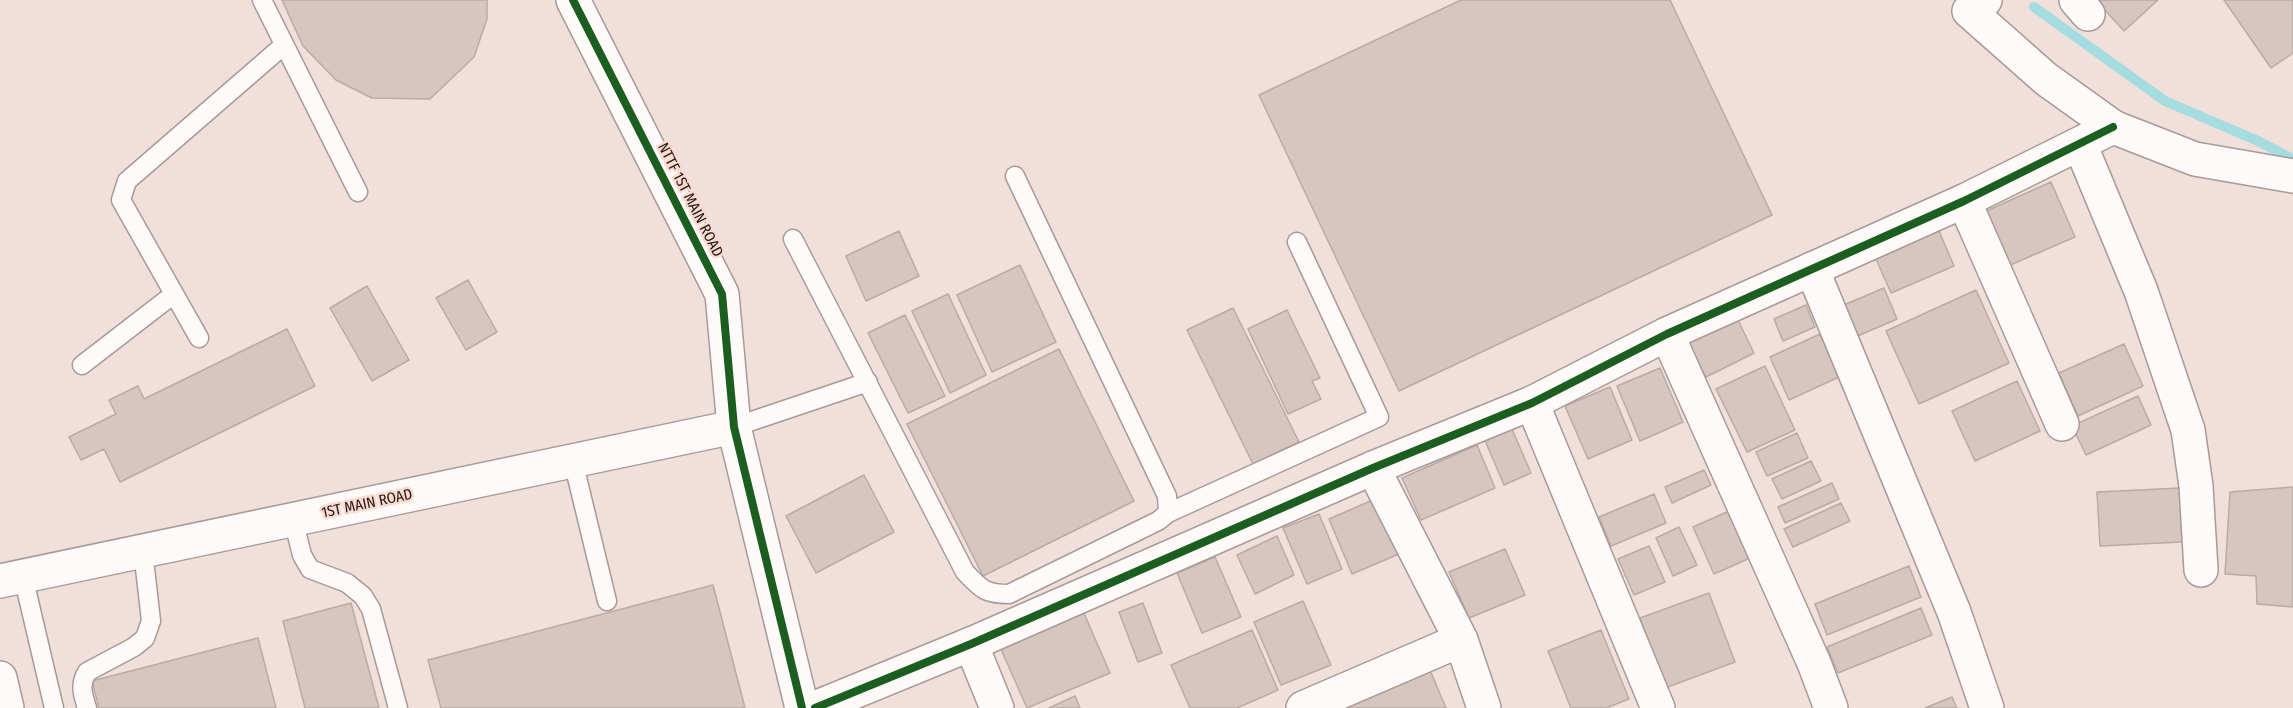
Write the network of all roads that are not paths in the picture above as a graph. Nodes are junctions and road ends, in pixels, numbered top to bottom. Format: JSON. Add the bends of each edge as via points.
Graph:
{"nodes":[{"id":1,"x":262,"y":0,"type":"edge"},
{"id":2,"x":573,"y":0,"type":"edge"},
{"id":3,"x":1985,"y":0,"type":"edge"},
{"id":4,"x":284,"y":45,"type":"junction"},
{"id":5,"x":2113,"y":127,"type":"junction"},
{"id":6,"x":2080,"y":144,"type":"junction"},
{"id":7,"x":1015,"y":176,"type":"dead end"},
{"id":8,"x":2293,"y":176,"type":"edge"},
{"id":9,"x":358,"y":192,"type":"dead end"},
{"id":10,"x":1964,"y":201,"type":"junction"},
{"id":11,"x":793,"y":239,"type":"dead end"},
{"id":12,"x":1297,"y":242,"type":"dead end"},
{"id":13,"x":1812,"y":269,"type":"junction"},
{"id":14,"x":174,"y":294,"type":"junction"},
{"id":15,"x":1666,"y":334,"type":"junction"},
{"id":16,"x":199,"y":338,"type":"dead end"},
{"id":17,"x":82,"y":365,"type":"dead end"},
{"id":18,"x":868,"y":382,"type":"junction"},
{"id":19,"x":1532,"y":403,"type":"junction"},
{"id":20,"x":2062,"y":424,"type":"dead end"},
{"id":21,"x":734,"y":427,"type":"junction"},
{"id":22,"x":573,"y":460,"type":"junction"},
{"id":23,"x":1373,"y":468,"type":"junction"},
{"id":24,"x":1168,"y":513,"type":"junction"},
{"id":25,"x":293,"y":519,"type":"junction"},
{"id":26,"x":143,"y":551,"type":"junction"},
{"id":27,"x":2201,"y":570,"type":"dead end"},
{"id":28,"x":12,"y":579,"type":"edge"},
{"id":29,"x":607,"y":601,"type":"dead end"},
{"id":30,"x":1461,"y":640,"type":"junction"},
{"id":31,"x":971,"y":644,"type":"junction"},
{"id":32,"x":0,"y":678,"type":"edge"},
{"id":33,"x":7,"y":708,"type":"edge"},
{"id":34,"x":54,"y":708,"type":"edge"},
{"id":35,"x":87,"y":708,"type":"edge"},
{"id":36,"x":398,"y":708,"type":"edge"},
{"id":37,"x":802,"y":708,"type":"edge"},
{"id":38,"x":815,"y":708,"type":"edge"},
{"id":39,"x":997,"y":708,"type":"edge"},
{"id":40,"x":1303,"y":708,"type":"edge"},
{"id":41,"x":1485,"y":708,"type":"edge"},
{"id":42,"x":1658,"y":708,"type":"edge"},
{"id":43,"x":1830,"y":708,"type":"edge"},
{"id":44,"x":1987,"y":708,"type":"edge"}],
"edges":[{"from":1,"to":4,"type":"lane"},
{"from":2,"to":21,"type":"street","name":"NTTF 1ST MAIN ROAD","via":[[722,294]]},
{"from":3,"to":5,"type":"street","via":[[1969,11],[2046,79]]},
{"from":4,"to":9,"type":"lane"},
{"from":4,"to":14,"type":"lane","via":[[127,182],[121,200]]},
{"from":5,"to":6,"type":"street"},
{"from":5,"to":8,"type":"street","via":[[2195,159]]},
{"from":6,"to":10,"type":"street"},
{"from":6,"to":27,"type":"street","via":[[2141,291],[2188,430]]},
{"from":7,"to":24,"type":"lane","via":[[1167,496]]},
{"from":10,"to":13,"type":"street"},
{"from":10,"to":20,"type":"street"},
{"from":11,"to":18,"type":"lane"},
{"from":12,"to":24,"type":"lane","via":[[1379,417]]},
{"from":13,"to":15,"type":"street"},
{"from":13,"to":44,"type":"street","via":[[1954,612]]},
{"from":14,"to":16,"type":"lane"},
{"from":14,"to":17,"type":"lane"},
{"from":15,"to":19,"type":"street"},
{"from":15,"to":43,"type":"street","via":[[1814,663]]},
{"from":18,"to":21,"type":"lane"},
{"from":18,"to":24,"type":"lane","via":[[965,572],[981,589],[1009,594]]},
{"from":19,"to":23,"type":"street"},
{"from":19,"to":42,"type":"street"},
{"from":21,"to":22,"type":"street","name":"1ST MAIN ROAD"},
{"from":21,"to":37,"type":"street","name":"NTTF 1ST MAIN ROAD"},
{"from":22,"to":25,"type":"street","name":"1ST MAIN ROAD"},
{"from":22,"to":29,"type":"lane"},
{"from":23,"to":30,"type":"street"},
{"from":23,"to":31,"type":"street"},
{"from":25,"to":26,"type":"street","name":"1ST MAIN ROAD"},
{"from":25,"to":36,"type":"lane","via":[[302,555],[310,569],[346,583],[363,596],[371,609]]},
{"from":26,"to":28,"type":"street","name":"1ST MAIN ROAD"},
{"from":26,"to":35,"type":"lane","via":[[151,621],[144,638],[134,647],[87,672],[81,688]]},
{"from":28,"to":34,"type":"lane"},
{"from":30,"to":40,"type":"street"},
{"from":30,"to":41,"type":"street"},
{"from":31,"to":38,"type":"street"},
{"from":31,"to":39,"type":"street"},
{"from":32,"to":33,"type":"street"}]}
